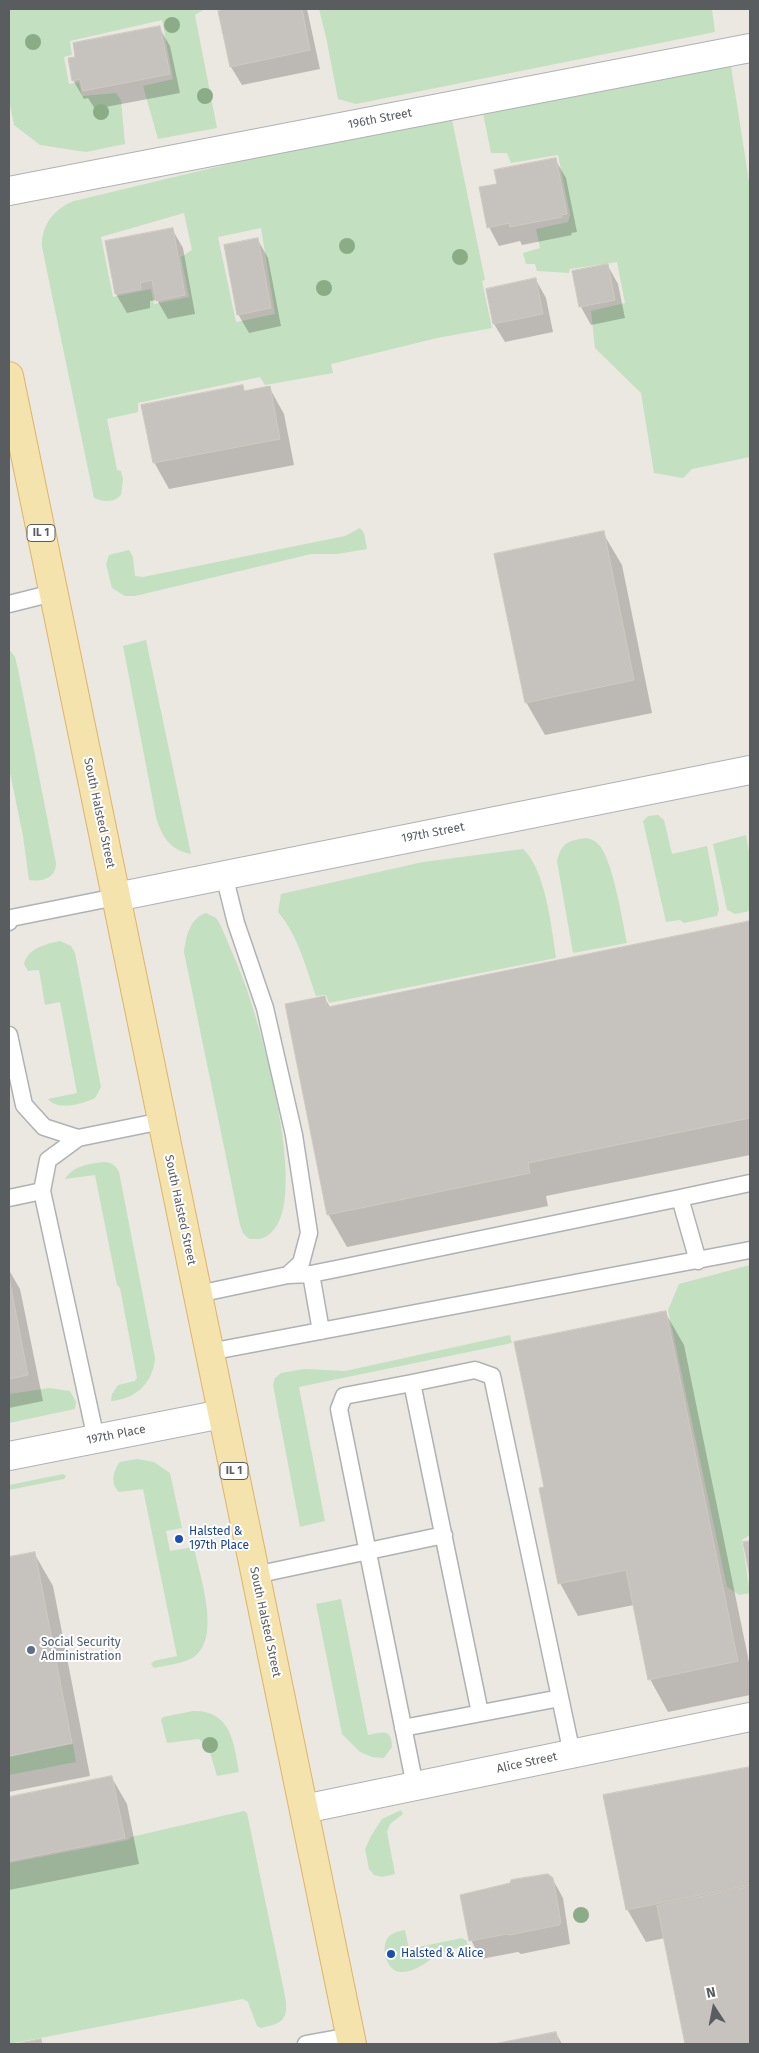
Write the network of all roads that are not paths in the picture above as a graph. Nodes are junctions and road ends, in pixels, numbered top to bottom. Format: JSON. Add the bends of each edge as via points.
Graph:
{"nodes":[{"id":1,"x":750,"y":48,"type":"edge"},
{"id":2,"x":9,"y":191,"type":"edge"},
{"id":3,"x":9,"y":376,"type":"edge"},
{"id":4,"x":53,"y":593,"type":"junction"},
{"id":5,"x":9,"y":604,"type":"edge"},
{"id":6,"x":750,"y":770,"type":"edge"},
{"id":7,"x":224,"y":874,"type":"junction"},
{"id":8,"x":116,"y":897,"type":"junction"},
{"id":9,"x":9,"y":919,"type":"edge"},
{"id":10,"x":9,"y":1035,"type":"edge"},
{"id":11,"x":162,"y":1121,"type":"junction"},
{"id":12,"x":78,"y":1138,"type":"junction"},
{"id":13,"x":750,"y":1184,"type":"edge"},
{"id":14,"x":42,"y":1191,"type":"junction"},
{"id":15,"x":9,"y":1198,"type":"edge"},
{"id":16,"x":680,"y":1198,"type":"junction"},
{"id":17,"x":750,"y":1250,"type":"edge"},
{"id":18,"x":698,"y":1261,"type":"junction"},
{"id":19,"x":311,"y":1274,"type":"junction"},
{"id":20,"x":288,"y":1275,"type":"junction"},
{"id":21,"x":198,"y":1294,"type":"junction"},
{"id":22,"x":321,"y":1331,"type":"junction"},
{"id":23,"x":210,"y":1352,"type":"junction"},
{"id":24,"x":412,"y":1383,"type":"junction"},
{"id":25,"x":222,"y":1414,"type":"junction"},
{"id":26,"x":96,"y":1439,"type":"junction"},
{"id":27,"x":9,"y":1456,"type":"edge"},
{"id":28,"x":444,"y":1535,"type":"junction"},
{"id":29,"x":369,"y":1552,"type":"junction"},
{"id":30,"x":255,"y":1575,"type":"junction"},
{"id":31,"x":560,"y":1698,"type":"junction"},
{"id":32,"x":480,"y":1713,"type":"junction"},
{"id":33,"x":750,"y":1717,"type":"edge"},
{"id":34,"x":403,"y":1728,"type":"junction"},
{"id":35,"x":572,"y":1754,"type":"junction"},
{"id":36,"x":415,"y":1786,"type":"junction"},
{"id":37,"x":304,"y":1809,"type":"junction"},
{"id":38,"x":351,"y":2040,"type":"edge"},
{"id":39,"x":306,"y":2044,"type":"edge"}],
"edges":[{"from":1,"to":2,"type":"street","name":"196th Street"},
{"from":3,"to":4,"type":"main road","name":"South Halsted Street","number":"IL 1"},
{"from":4,"to":5,"type":"lane"},
{"from":4,"to":8,"type":"main road","name":"South Halsted Street","number":"IL 1"},
{"from":6,"to":7,"type":"street","name":"197th Street"},
{"from":7,"to":8,"type":"street","name":"197th Street"},
{"from":7,"to":20,"type":"lane","via":[[236,923],[265,1008],[294,1135],[309,1233],[301,1264]]},
{"from":8,"to":9,"type":"lane"},
{"from":8,"to":11,"type":"main road","name":"South Halsted Street","number":"IL 1"},
{"from":10,"to":12,"type":"lane","via":[[24,1105],[44,1127]]},
{"from":11,"to":12,"type":"lane"},
{"from":11,"to":21,"type":"main road","name":"South Halsted Street","number":"IL 1"},
{"from":12,"to":14,"type":"lane","via":[[48,1160]]},
{"from":13,"to":16,"type":"lane"},
{"from":14,"to":15,"type":"lane"},
{"from":14,"to":26,"type":"lane"},
{"from":16,"to":18,"type":"lane"},
{"from":16,"to":19,"type":"lane"},
{"from":17,"to":18,"type":"lane"},
{"from":18,"to":22,"type":"lane"},
{"from":19,"to":20,"type":"lane"},
{"from":19,"to":22,"type":"lane"},
{"from":20,"to":21,"type":"lane"},
{"from":21,"to":23,"type":"main road","name":"South Halsted Street","number":"IL 1"},
{"from":22,"to":23,"type":"lane"},
{"from":23,"to":25,"type":"main road","name":"South Halsted Street","number":"IL 1"},
{"from":24,"to":28,"type":"lane"},
{"from":24,"to":29,"type":"lane","via":[[344,1396],[339,1409]]},
{"from":24,"to":31,"type":"lane","via":[[475,1370],[492,1376]]},
{"from":25,"to":26,"type":"street","name":"197th Place"},
{"from":25,"to":30,"type":"main road","name":"South Halsted Street","number":"IL 1"},
{"from":26,"to":27,"type":"street","name":"197th Place"},
{"from":28,"to":29,"type":"lane"},
{"from":28,"to":32,"type":"lane"},
{"from":29,"to":30,"type":"lane"},
{"from":29,"to":34,"type":"lane"},
{"from":30,"to":37,"type":"main road","name":"South Halsted Street","number":"IL 1"},
{"from":31,"to":32,"type":"lane"},
{"from":31,"to":35,"type":"lane"},
{"from":32,"to":34,"type":"lane"},
{"from":33,"to":35,"type":"street","name":"Alice Street"},
{"from":34,"to":36,"type":"lane"},
{"from":35,"to":36,"type":"street","name":"Alice Street"},
{"from":36,"to":37,"type":"street","name":"Alice Street"},
{"from":37,"to":38,"type":"main road","name":"South Halsted Street","number":"IL 1"},
{"from":38,"to":39,"type":"lane"}]}
